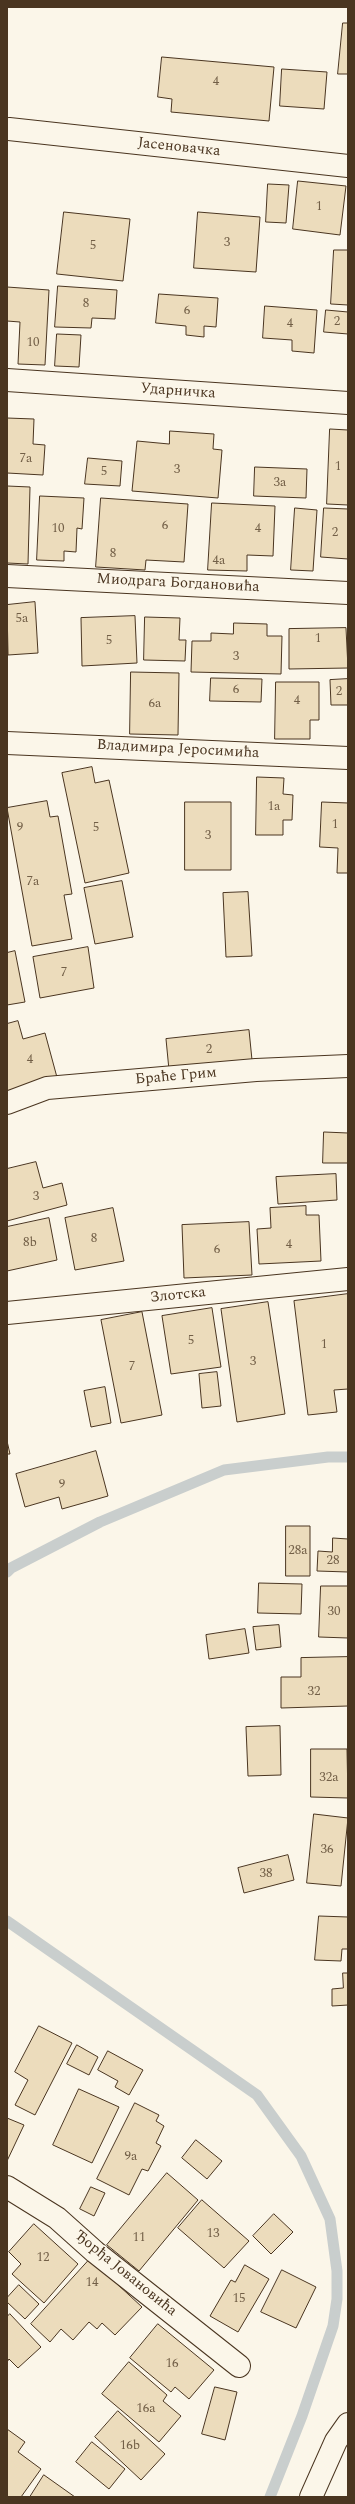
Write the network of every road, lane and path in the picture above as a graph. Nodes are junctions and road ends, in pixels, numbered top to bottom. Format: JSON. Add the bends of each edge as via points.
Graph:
{"nodes":[{"id":1,"x":9,"y":129,"type":"dead end"},
{"id":2,"x":348,"y":166,"type":"edge"},
{"id":3,"x":7,"y":380,"type":"edge"},
{"id":4,"x":348,"y":403,"type":"edge"},
{"id":5,"x":7,"y":576,"type":"edge"},
{"id":6,"x":348,"y":593,"type":"edge"},
{"id":7,"x":7,"y":743,"type":"edge"},
{"id":8,"x":348,"y":758,"type":"edge"},
{"id":9,"x":348,"y":1066,"type":"edge"},
{"id":10,"x":7,"y":1103,"type":"edge"},
{"id":11,"x":348,"y":1279,"type":"edge"},
{"id":12,"x":7,"y":1313,"type":"edge"},
{"id":13,"x":7,"y":2187,"type":"edge"},
{"id":14,"x":239,"y":2366,"type":"dead end"},
{"id":15,"x":348,"y":2424,"type":"edge"},
{"id":16,"x":311,"y":2497,"type":"edge"}],
"edges":[{"from":1,"to":2,"type":"street","name":"Јасеновачка"},
{"from":3,"to":4,"type":"street","name":"Ударничка"},
{"from":5,"to":6,"type":"street","name":"Миодрага Богдановића"},
{"from":7,"to":8,"type":"street","name":"Владимира Јеросимића"},
{"from":9,"to":10,"type":"street","name":"Браће Грим","via":[[256,1070],[47,1088]]},
{"from":11,"to":12,"type":"street","name":"Злотска"},
{"from":13,"to":14,"type":"street","name":"Ђорђа Јовановића","via":[[57,2218],[95,2252]]},
{"from":15,"to":16,"type":"street","via":[[336,2441]]}]}
